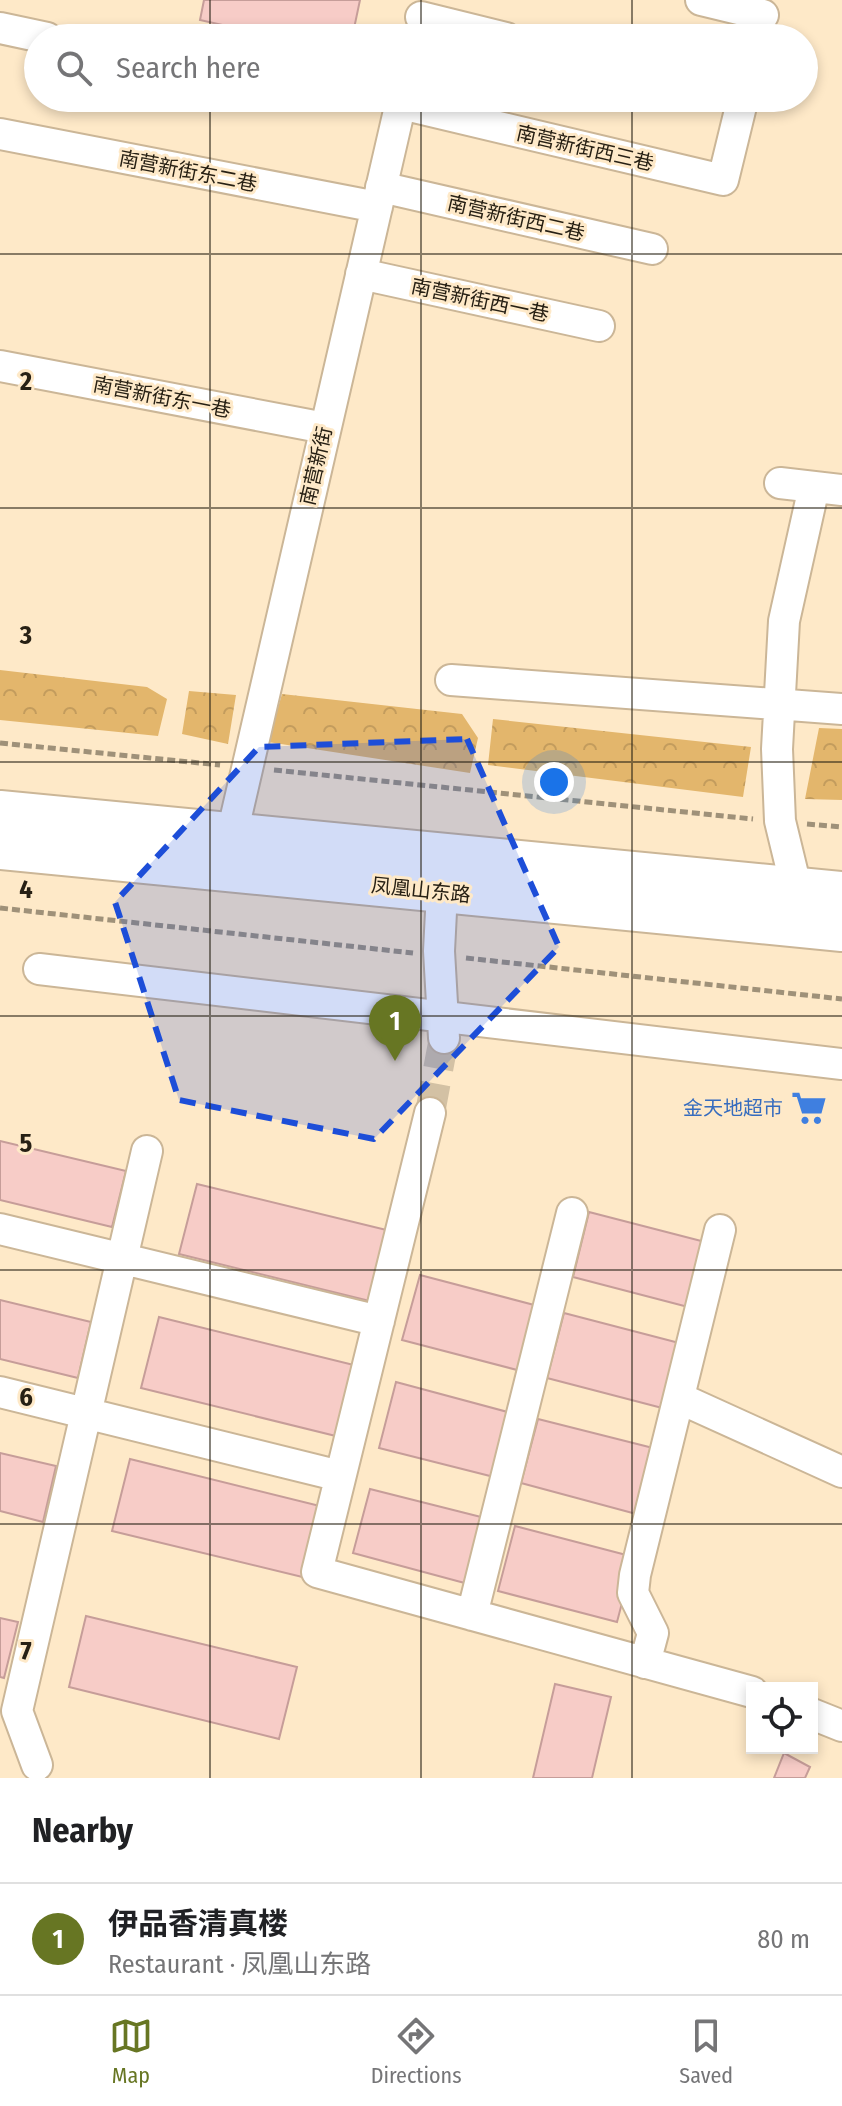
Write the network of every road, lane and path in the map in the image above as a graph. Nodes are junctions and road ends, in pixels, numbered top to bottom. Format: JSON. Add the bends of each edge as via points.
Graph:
{"nodes":[{"id":1,"x":701,"y":0,"type":"edge"},
{"id":2,"x":421,"y":18,"type":"edge"},
{"id":3,"x":762,"y":18,"type":"edge"},
{"id":4,"x":446,"y":24,"type":"edge"},
{"id":5,"x":0,"y":28,"type":"edge"},
{"id":6,"x":24,"y":33,"type":"edge"},
{"id":7,"x":398,"y":112,"type":"edge"},
{"id":8,"x":446,"y":112,"type":"edge"},
{"id":9,"x":740,"y":112,"type":"edge"},
{"id":10,"x":0,"y":134,"type":"edge"},
{"id":11,"x":379,"y":197,"type":"junction"},
{"id":12,"x":652,"y":249,"type":"dead end"},
{"id":13,"x":361,"y":274,"type":"junction"},
{"id":14,"x":599,"y":326,"type":"dead end"},
{"id":15,"x":0,"y":366,"type":"edge"},
{"id":16,"x":325,"y":428,"type":"junction"},
{"id":17,"x":780,"y":483,"type":"dead end"},
{"id":18,"x":828,"y":489,"type":"edge"},
{"id":19,"x":451,"y":680,"type":"dead end"},
{"id":20,"x":779,"y":702,"type":"junction"},
{"id":21,"x":842,"y":709,"type":"edge"},
{"id":22,"x":0,"y":743,"type":"edge"},
{"id":23,"x":245,"y":767,"type":"junction"},
{"id":24,"x":0,"y":811,"type":"edge"},
{"id":25,"x":780,"y":821,"type":"junction"},
{"id":26,"x":842,"y":827,"type":"edge"},
{"id":27,"x":232,"y":834,"type":"junction"},
{"id":28,"x":0,"y":849,"type":"edge"},
{"id":29,"x":796,"y":887,"type":"junction"},
{"id":30,"x":442,"y":892,"type":"junction"},
{"id":31,"x":842,"y":892,"type":"edge"},
{"id":32,"x":842,"y":931,"type":"edge"},
{"id":33,"x":39,"y":969,"type":"dead end"},
{"id":34,"x":445,"y":1027,"type":"junction"},
{"id":35,"x":842,"y":1064,"type":"edge"},
{"id":36,"x":430,"y":1113,"type":"tunnel mouth"},
{"id":37,"x":147,"y":1151,"type":"dead end"},
{"id":38,"x":572,"y":1213,"type":"dead end"},
{"id":39,"x":0,"y":1229,"type":"edge"},
{"id":40,"x":720,"y":1230,"type":"dead end"},
{"id":41,"x":123,"y":1259,"type":"junction"},
{"id":42,"x":379,"y":1321,"type":"junction"},
{"id":43,"x":0,"y":1392,"type":"edge"},
{"id":44,"x":679,"y":1398,"type":"junction"},
{"id":45,"x":86,"y":1414,"type":"junction"},
{"id":46,"x":842,"y":1472,"type":"edge"},
{"id":47,"x":340,"y":1476,"type":"junction"},
{"id":48,"x":472,"y":1615,"type":"junction"},
{"id":49,"x":645,"y":1663,"type":"junction"},
{"id":50,"x":746,"y":1690,"type":"edge"},
{"id":51,"x":818,"y":1716,"type":"edge"},
{"id":52,"x":842,"y":1726,"type":"edge"},
{"id":53,"x":37,"y":1765,"type":"dead end"}],
"edges":[{"from":1,"to":3,"type":"street"},
{"from":2,"to":4,"type":"street"},
{"from":5,"to":6,"type":"street"},
{"from":7,"to":11,"type":"street","name":"南营新街"},
{"from":8,"to":9,"type":"street","name":"南营新街西三巷","via":[[723,180]]},
{"from":10,"to":11,"type":"street","name":"南营新街东二巷"},
{"from":11,"to":12,"type":"street","name":"南营新街西二巷"},
{"from":11,"to":13,"type":"street","name":"南营新街"},
{"from":13,"to":14,"type":"street","name":"南营新街西一巷"},
{"from":13,"to":16,"type":"street","name":"南营新街"},
{"from":15,"to":16,"type":"street","name":"南营新街东一巷"},
{"from":16,"to":23,"type":"street","name":"南营新街"},
{"from":17,"to":18,"type":"street"},
{"from":18,"to":20,"type":"street","via":[[784,621]]},
{"from":19,"to":20,"type":"street"},
{"from":20,"to":21,"type":"street"},
{"from":20,"to":25,"type":"street"},
{"from":22,"to":23,"type":"path"},
{"from":23,"to":25,"type":"path"},
{"from":23,"to":27,"type":"street","name":"南营新街"},
{"from":24,"to":27,"type":"main road","name":"凤凰山东路"},
{"from":25,"to":26,"type":"path"},
{"from":25,"to":29,"type":"street"},
{"from":27,"to":29,"type":"main road","name":"凤凰山东路"},
{"from":28,"to":30,"type":"main road","name":"凤凰山东路"},
{"from":29,"to":31,"type":"main road","name":"凤凰山东路"},
{"from":30,"to":32,"type":"main road","name":"凤凰山东路"},
{"from":30,"to":34,"type":"street","via":[[439,951]]},
{"from":33,"to":34,"type":"street"},
{"from":34,"to":35,"type":"street"},
{"from":36,"to":42,"type":"street"},
{"from":37,"to":41,"type":"street"},
{"from":38,"to":48,"type":"street"},
{"from":39,"to":41,"type":"street"},
{"from":40,"to":44,"type":"street"},
{"from":41,"to":42,"type":"street"},
{"from":41,"to":45,"type":"street"},
{"from":42,"to":47,"type":"street"},
{"from":43,"to":45,"type":"street"},
{"from":44,"to":46,"type":"street"},
{"from":44,"to":49,"type":"street","via":[[635,1575],[633,1593],[653,1633]]},
{"from":45,"to":47,"type":"street"},
{"from":45,"to":53,"type":"street","via":[[17,1711]]},
{"from":47,"to":48,"type":"street","via":[[317,1572]]},
{"from":48,"to":49,"type":"street"},
{"from":49,"to":50,"type":"street"},
{"from":51,"to":52,"type":"street"}]}
